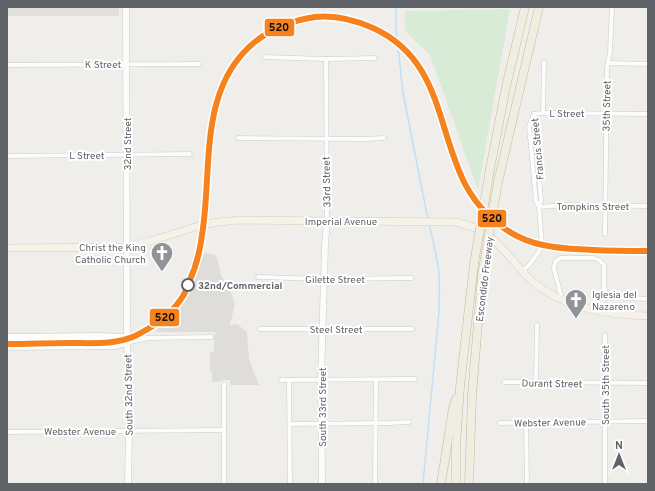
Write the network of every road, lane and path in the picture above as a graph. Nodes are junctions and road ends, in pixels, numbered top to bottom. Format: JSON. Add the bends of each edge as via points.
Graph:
{"nodes":[{"id":1,"x":126,"y":7,"type":"edge"},
{"id":2,"x":525,"y":7,"type":"edge"},
{"id":3,"x":539,"y":7,"type":"edge"},
{"id":4,"x":612,"y":7,"type":"edge"},
{"id":5,"x":265,"y":57,"type":"dead end"},
{"id":6,"x":375,"y":58,"type":"dead end"},
{"id":7,"x":326,"y":59,"type":"junction"},
{"id":8,"x":544,"y":62,"type":"dead end"},
{"id":9,"x":7,"y":64,"type":"edge"},
{"id":10,"x":126,"y":64,"type":"junction"},
{"id":11,"x":199,"y":64,"type":"dead end"},
{"id":12,"x":608,"y":64,"type":"junction"},
{"id":13,"x":648,"y":64,"type":"edge"},
{"id":14,"x":543,"y":113,"type":"junction"},
{"id":15,"x":606,"y":113,"type":"junction"},
{"id":16,"x":534,"y":114,"type":"joint"},
{"id":17,"x":648,"y":114,"type":"edge"},
{"id":18,"x":238,"y":138,"type":"dead end"},
{"id":19,"x":326,"y":138,"type":"junction"},
{"id":20,"x":384,"y":138,"type":"dead end"},
{"id":21,"x":190,"y":154,"type":"dead end"},
{"id":22,"x":127,"y":155,"type":"junction"},
{"id":23,"x":7,"y":156,"type":"edge"},
{"id":24,"x":605,"y":206,"type":"junction"},
{"id":25,"x":648,"y":206,"type":"edge"},
{"id":26,"x":539,"y":207,"type":"junction"},
{"id":27,"x":327,"y":221,"type":"junction"},
{"id":28,"x":605,"y":234,"type":"dead end"},
{"id":29,"x":7,"y":248,"type":"edge"},
{"id":30,"x":127,"y":248,"type":"junction"},
{"id":31,"x":522,"y":271,"type":"junction"},
{"id":32,"x":258,"y":277,"type":"dead end"},
{"id":33,"x":412,"y":278,"type":"dead end"},
{"id":34,"x":324,"y":279,"type":"junction"},
{"id":35,"x":127,"y":282,"type":"joint"},
{"id":36,"x":648,"y":298,"type":"edge"},
{"id":37,"x":562,"y":300,"type":"junction"},
{"id":38,"x":648,"y":316,"type":"edge"},
{"id":39,"x":537,"y":325,"type":"dead end"},
{"id":40,"x":260,"y":329,"type":"dead end"},
{"id":41,"x":323,"y":329,"type":"junction"},
{"id":42,"x":412,"y":329,"type":"dead end"},
{"id":43,"x":605,"y":335,"type":"dead end"},
{"id":44,"x":7,"y":337,"type":"edge"},
{"id":45,"x":211,"y":337,"type":"dead end"},
{"id":46,"x":144,"y":338,"type":"joint"},
{"id":47,"x":127,"y":340,"type":"junction"},
{"id":48,"x":7,"y":347,"type":"edge"},
{"id":49,"x":415,"y":379,"type":"dead end"},
{"id":50,"x":280,"y":380,"type":"dead end"},
{"id":51,"x":289,"y":380,"type":"junction"},
{"id":52,"x":321,"y":380,"type":"junction"},
{"id":53,"x":376,"y":380,"type":"junction"},
{"id":54,"x":504,"y":382,"type":"dead end"},
{"id":55,"x":536,"y":382,"type":"junction"},
{"id":56,"x":606,"y":383,"type":"junction"},
{"id":57,"x":648,"y":383,"type":"edge"},
{"id":58,"x":224,"y":384,"type":"dead end"},
{"id":59,"x":460,"y":387,"type":"junction"},
{"id":60,"x":605,"y":421,"type":"junction"},
{"id":61,"x":648,"y":421,"type":"edge"},
{"id":62,"x":408,"y":422,"type":"dead end"},
{"id":63,"x":500,"y":423,"type":"dead end"},
{"id":64,"x":526,"y":423,"type":"junction"},
{"id":65,"x":290,"y":424,"type":"junction"},
{"id":66,"x":322,"y":424,"type":"junction"},
{"id":67,"x":376,"y":424,"type":"junction"},
{"id":68,"x":224,"y":430,"type":"junction"},
{"id":69,"x":129,"y":431,"type":"junction"},
{"id":70,"x":7,"y":432,"type":"edge"},
{"id":71,"x":469,"y":471,"type":"junction"},
{"id":72,"x":128,"y":484,"type":"edge"},
{"id":73,"x":224,"y":484,"type":"edge"},
{"id":74,"x":290,"y":484,"type":"edge"},
{"id":75,"x":322,"y":484,"type":"edge"},
{"id":76,"x":375,"y":484,"type":"edge"},
{"id":77,"x":441,"y":484,"type":"edge"},
{"id":78,"x":456,"y":484,"type":"edge"},
{"id":79,"x":469,"y":484,"type":"edge"},
{"id":80,"x":476,"y":484,"type":"edge"},
{"id":81,"x":527,"y":484,"type":"edge"},
{"id":82,"x":605,"y":484,"type":"edge"}],
"edges":[{"from":1,"to":10,"type":"main road","name":"32nd Street"},
{"from":2,"to":59,"type":"highway","name":"Escondido Freeway","bridge":true,"via":[[490,170],[474,264]]},
{"from":3,"to":71,"type":"highway","name":"Escondido Freeway","bridge":true,"via":[[498,182],[482,275],[472,395]]},
{"from":4,"to":12,"type":"street","name":"35th Street"},
{"from":5,"to":7,"type":"street"},
{"from":6,"to":7,"type":"street"},
{"from":7,"to":19,"type":"street","name":"33rd Street"},
{"from":8,"to":14,"type":"street","name":"Francis Street"},
{"from":9,"to":10,"type":"street","name":"K Street"},
{"from":10,"to":11,"type":"street","name":"K Street"},
{"from":10,"to":22,"type":"main road","name":"32nd Street"},
{"from":12,"to":13,"type":"street"},
{"from":12,"to":15,"type":"street","name":"35th Street"},
{"from":14,"to":15,"type":"street","name":"L Street"},
{"from":14,"to":16,"type":"street","name":"L Street"},
{"from":15,"to":17,"type":"street","name":"L Street"},
{"from":15,"to":24,"type":"street","name":"35th Street"},
{"from":16,"to":26,"type":"street","name":"Francis Street","via":[[529,126],[536,201]]},
{"from":18,"to":19,"type":"street"},
{"from":19,"to":20,"type":"street"},
{"from":19,"to":27,"type":"street","name":"33rd Street"},
{"from":21,"to":22,"type":"street","name":"L Street"},
{"from":22,"to":23,"type":"street","name":"L Street"},
{"from":22,"to":30,"type":"main road","name":"32nd Street"},
{"from":24,"to":25,"type":"street","name":"Tompkins Street"},
{"from":24,"to":26,"type":"street","name":"Tompkins Street"},
{"from":24,"to":28,"type":"street","name":"35th Street"},
{"from":26,"to":31,"type":"street","name":"Francis Street","via":[[542,245]]},
{"from":27,"to":30,"type":"main road","name":"Imperial Avenue","via":[[218,222]]},
{"from":27,"to":31,"type":"main road","name":"Imperial Avenue","via":[[455,222],[478,229],[487,235]]},
{"from":27,"to":34,"type":"main road","name":"33rd Street"},
{"from":29,"to":30,"type":"main road","name":"Imperial Avenue"},
{"from":30,"to":35,"type":"main road","name":"32nd Street"},
{"from":31,"to":37,"type":"main road","name":"Imperial Avenue","via":[[545,291]]},
{"from":32,"to":34,"type":"street","name":"Gilette Street"},
{"from":33,"to":34,"type":"street","name":"Gilette Street"},
{"from":34,"to":41,"type":"main road","name":"33rd Street"},
{"from":35,"to":47,"type":"main road","name":"South 32nd Street"},
{"from":36,"to":37,"type":"street","via":[[613,297],[606,293],[604,264],[599,260],[560,258],[556,261],[554,269]]},
{"from":37,"to":38,"type":"main road","name":"Imperial Avenue","via":[[608,312]]},
{"from":39,"to":55,"type":"street"},
{"from":40,"to":41,"type":"street","name":"Steel Street"},
{"from":41,"to":42,"type":"street","name":"Steel Street"},
{"from":41,"to":52,"type":"main road","name":"South 33rd Street"},
{"from":43,"to":56,"type":"street","name":"South 35th Street"},
{"from":44,"to":47,"type":"main road","via":[[98,336]]},
{"from":45,"to":46,"type":"street"},
{"from":46,"to":47,"type":"main road"},
{"from":47,"to":48,"type":"main road","via":[[116,346]]},
{"from":47,"to":69,"type":"main road","name":"South 32nd Street"},
{"from":49,"to":53,"type":"street"},
{"from":50,"to":51,"type":"street"},
{"from":51,"to":52,"type":"street"},
{"from":51,"to":65,"type":"street"},
{"from":52,"to":53,"type":"street"},
{"from":52,"to":66,"type":"main road","name":"South 33rd Street"},
{"from":53,"to":67,"type":"street"},
{"from":54,"to":55,"type":"street","name":"Durant Street"},
{"from":55,"to":56,"type":"street","name":"Durant Street"},
{"from":56,"to":57,"type":"street","name":"Durant Street"},
{"from":56,"to":60,"type":"street","name":"South 35th Street"},
{"from":58,"to":68,"type":"street"},
{"from":59,"to":77,"type":"highway","via":[[453,408]]},
{"from":59,"to":78,"type":"highway","name":"Escondido Freeway"},
{"from":60,"to":61,"type":"street","name":"Webster Avenue"},
{"from":60,"to":64,"type":"street","name":"Webster Avenue"},
{"from":60,"to":82,"type":"street","name":"South 35th Street"},
{"from":62,"to":67,"type":"street"},
{"from":63,"to":64,"type":"street","name":"Webster Avenue"},
{"from":64,"to":81,"type":"street"},
{"from":65,"to":66,"type":"street"},
{"from":65,"to":74,"type":"street"},
{"from":66,"to":67,"type":"street"},
{"from":66,"to":75,"type":"main road","name":"South 33rd Street"},
{"from":67,"to":76,"type":"street"},
{"from":68,"to":69,"type":"street","name":"Webster Avenue"},
{"from":68,"to":73,"type":"street"},
{"from":69,"to":70,"type":"street","name":"Webster Avenue"},
{"from":69,"to":72,"type":"main road","name":"South 32nd Street"},
{"from":71,"to":79,"type":"highway","name":"Escondido Freeway"},
{"from":71,"to":80,"type":"highway"}]}
